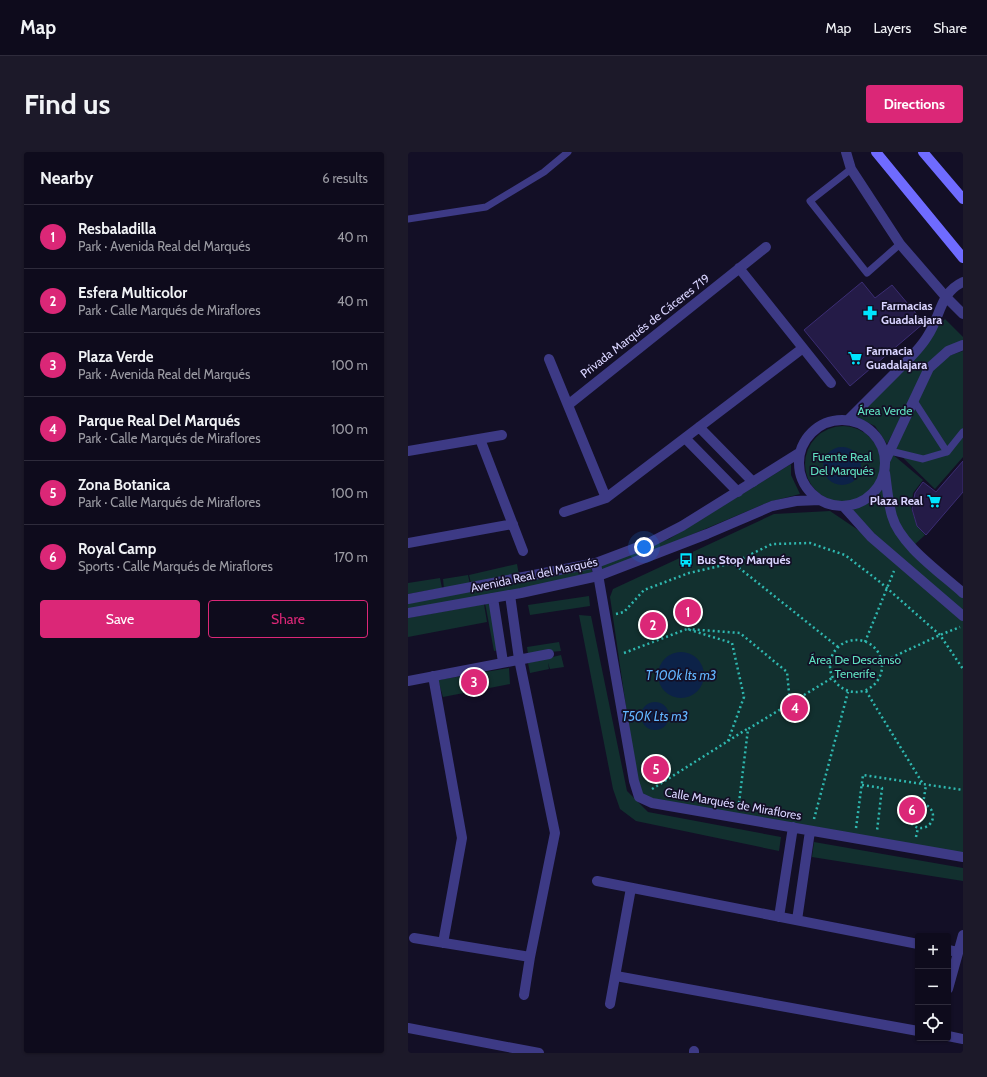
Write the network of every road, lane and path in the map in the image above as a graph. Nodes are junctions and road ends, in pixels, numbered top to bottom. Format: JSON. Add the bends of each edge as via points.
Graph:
{"nodes":[{"id":1,"x":568,"y":152,"type":"edge"},
{"id":2,"x":846,"y":152,"type":"edge"},
{"id":3,"x":876,"y":152,"type":"edge"},
{"id":4,"x":923,"y":152,"type":"edge"},
{"id":5,"x":851,"y":169,"type":"junction"},
{"id":6,"x":963,"y":199,"type":"edge"},
{"id":7,"x":408,"y":220,"type":"edge"},
{"id":8,"x":900,"y":244,"type":"junction"},
{"id":9,"x":766,"y":247,"type":"dead end"},
{"id":10,"x":963,"y":258,"type":"edge"},
{"id":11,"x":739,"y":268,"type":"junction"},
{"id":12,"x":963,"y":282,"type":"edge"},
{"id":13,"x":945,"y":296,"type":"junction"},
{"id":14,"x":963,"y":314,"type":"edge"},
{"id":15,"x":963,"y":345,"type":"edge"},
{"id":16,"x":803,"y":348,"type":"junction"},
{"id":17,"x":549,"y":359,"type":"dead end"},
{"id":18,"x":831,"y":383,"type":"dead end"},
{"id":19,"x":914,"y":401,"type":"junction"},
{"id":20,"x":568,"y":404,"type":"junction"},
{"id":21,"x":848,"y":420,"type":"junction"},
{"id":22,"x":699,"y":427,"type":"junction"},
{"id":23,"x":963,"y":432,"type":"edge"},
{"id":24,"x":502,"y":435,"type":"dead end"},
{"id":25,"x":480,"y":438,"type":"junction"},
{"id":26,"x":685,"y":438,"type":"junction"},
{"id":27,"x":408,"y":451,"type":"edge"},
{"id":28,"x":947,"y":452,"type":"junction"},
{"id":29,"x":799,"y":453,"type":"junction"},
{"id":30,"x":888,"y":455,"type":"junction"},
{"id":31,"x":885,"y":473,"type":"junction"},
{"id":32,"x":753,"y":482,"type":"junction"},
{"id":33,"x":738,"y":492,"type":"junction"},
{"id":34,"x":606,"y":498,"type":"junction"},
{"id":35,"x":820,"y":500,"type":"junction"},
{"id":36,"x":844,"y":507,"type":"junction"},
{"id":37,"x":564,"y":512,"type":"dead end"},
{"id":38,"x":514,"y":524,"type":"junction"},
{"id":39,"x":408,"y":544,"type":"edge"},
{"id":40,"x":523,"y":551,"type":"dead end"},
{"id":41,"x":899,"y":560,"type":"junction"},
{"id":42,"x":596,"y":563,"type":"junction"},
{"id":43,"x":733,"y":563,"type":"junction"},
{"id":44,"x":598,"y":576,"type":"junction"},
{"id":45,"x":886,"y":588,"type":"junction"},
{"id":46,"x":963,"y":593,"type":"edge"},
{"id":47,"x":510,"y":595,"type":"junction"},
{"id":48,"x":493,"y":598,"type":"junction"},
{"id":49,"x":408,"y":599,"type":"edge"},
{"id":50,"x":624,"y":612,"type":"dead end"},
{"id":51,"x":408,"y":614,"type":"edge"},
{"id":52,"x":963,"y":616,"type":"edge"},
{"id":53,"x":963,"y":626,"type":"edge"},
{"id":54,"x":687,"y":629,"type":"junction"},
{"id":55,"x":940,"y":635,"type":"junction"},
{"id":56,"x":865,"y":642,"type":"junction"},
{"id":57,"x":838,"y":647,"type":"dead end"},
{"id":58,"x":549,"y":654,"type":"dead end"},
{"id":59,"x":612,"y":657,"type":"junction"},
{"id":60,"x":519,"y":659,"type":"junction"},
{"id":61,"x":503,"y":662,"type":"junction"},
{"id":62,"x":882,"y":662,"type":"junction"},
{"id":63,"x":963,"y":669,"type":"edge"},
{"id":64,"x":433,"y":676,"type":"junction"},
{"id":65,"x":832,"y":678,"type":"junction"},
{"id":66,"x":408,"y":681,"type":"edge"},
{"id":67,"x":866,"y":691,"type":"junction"},
{"id":68,"x":848,"y":692,"type":"junction"},
{"id":69,"x":790,"y":703,"type":"junction"},
{"id":70,"x":748,"y":729,"type":"junction"},
{"id":71,"x":728,"y":741,"type":"junction"},
{"id":72,"x":924,"y":784,"type":"junction"},
{"id":73,"x":862,"y":785,"type":"junction"},
{"id":74,"x":963,"y":790,"type":"edge"},
{"id":75,"x":639,"y":798,"type":"junction"},
{"id":76,"x":739,"y":803,"type":"dead end"},
{"id":77,"x":923,"y":804,"type":"junction"},
{"id":78,"x":794,"y":827,"type":"junction"},
{"id":79,"x":863,"y":830,"type":"dead end"},
{"id":80,"x":810,"y":831,"type":"junction"},
{"id":81,"x":870,"y":831,"type":"dead end"},
{"id":82,"x":856,"y":833,"type":"junction"},
{"id":83,"x":963,"y":857,"type":"edge"},
{"id":84,"x":597,"y":881,"type":"dead end"},
{"id":85,"x":631,"y":888,"type":"junction"},
{"id":86,"x":779,"y":917,"type":"junction"},
{"id":87,"x":797,"y":920,"type":"junction"},
{"id":88,"x":963,"y":935,"type":"edge"},
{"id":89,"x":414,"y":938,"type":"dead end"},
{"id":90,"x":443,"y":943,"type":"junction"},
{"id":91,"x":915,"y":943,"type":"edge"},
{"id":92,"x":951,"y":951,"type":"edge"},
{"id":93,"x":958,"y":952,"type":"junction"},
{"id":94,"x":530,"y":957,"type":"junction"},
{"id":95,"x":616,"y":976,"type":"junction"},
{"id":96,"x":951,"y":978,"type":"edge"},
{"id":97,"x":524,"y":995,"type":"dead end"},
{"id":98,"x":610,"y":1004,"type":"dead end"},
{"id":99,"x":408,"y":1028,"type":"edge"},
{"id":100,"x":915,"y":1030,"type":"edge"},
{"id":101,"x":951,"y":1037,"type":"edge"},
{"id":102,"x":963,"y":1039,"type":"edge"},
{"id":103,"x":539,"y":1053,"type":"edge"}],
"edges":[{"from":1,"to":7,"type":"lane","via":[[544,172],[486,207]]},
{"from":2,"to":5,"type":"street"},
{"from":3,"to":10,"type":"main road"},
{"from":4,"to":6,"type":"main road"},
{"from":5,"to":8,"type":"street"},
{"from":5,"to":8,"type":"lane","via":[[810,201],[867,272]]},
{"from":8,"to":13,"type":"street"},
{"from":9,"to":11,"type":"street","name":"Privada Marqués de Cáceres 719"},
{"from":11,"to":16,"type":"street"},
{"from":11,"to":20,"type":"street","name":"Privada Marqués de Cáceres 719"},
{"from":12,"to":13,"type":"street","via":[[953,287]]},
{"from":13,"to":14,"type":"street"},
{"from":13,"to":21,"type":"street","via":[[927,338]]},
{"from":15,"to":19,"type":"street","via":[[948,351],[929,368]]},
{"from":16,"to":18,"type":"street"},
{"from":16,"to":22,"type":"street"},
{"from":17,"to":20,"type":"street"},
{"from":19,"to":28,"type":"lane"},
{"from":19,"to":30,"type":"street"},
{"from":20,"to":34,"type":"street"},
{"from":21,"to":29,"type":"street","via":[[827,422],[809,434]]},
{"from":21,"to":30,"type":"street","via":[[862,424],[874,433]]},
{"from":22,"to":26,"type":"street"},
{"from":22,"to":32,"type":"street"},
{"from":23,"to":28,"type":"lane"},
{"from":24,"to":25,"type":"street"},
{"from":25,"to":27,"type":"street"},
{"from":25,"to":38,"type":"street"},
{"from":26,"to":33,"type":"street"},
{"from":26,"to":34,"type":"street"},
{"from":28,"to":30,"type":"lane","via":[[923,459]]},
{"from":29,"to":32,"type":"street","name":"Avenida Real del Marqués"},
{"from":29,"to":35,"type":"street","via":[[800,477],[807,489]]},
{"from":30,"to":31,"type":"street"},
{"from":31,"to":36,"type":"street","via":[[877,490],[862,502]]},
{"from":31,"to":46,"type":"street","via":[[892,516],[901,533],[911,547]]},
{"from":32,"to":33,"type":"street","name":"Avenida Real del Marqués"},
{"from":33,"to":42,"type":"street","name":"Avenida Real del Marqués","via":[[649,543]]},
{"from":34,"to":37,"type":"street"},
{"from":35,"to":36,"type":"street"},
{"from":35,"to":44,"type":"street","name":"Avenida Real del Marqués","via":[[772,506]]},
{"from":36,"to":41,"type":"street","via":[[871,537]]},
{"from":38,"to":39,"type":"street"},
{"from":38,"to":40,"type":"street"},
{"from":41,"to":45,"type":"path"},
{"from":41,"to":52,"type":"street"},
{"from":42,"to":44,"type":"street"},
{"from":42,"to":49,"type":"street","name":"Avenida Real del Marqués"},
{"from":43,"to":45,"type":"path","via":[[772,544],[810,543],[845,555]]},
{"from":43,"to":50,"type":"path","via":[[689,573],[644,590]]},
{"from":43,"to":57,"type":"path"},
{"from":44,"to":47,"type":"street","name":"Avenida Real del Marqués"},
{"from":44,"to":59,"type":"street"},
{"from":45,"to":55,"type":"path"},
{"from":45,"to":56,"type":"path"},
{"from":47,"to":48,"type":"street","name":"Avenida Real del Marqués"},
{"from":47,"to":60,"type":"street"},
{"from":48,"to":51,"type":"street","name":"Avenida Real del Marqués"},
{"from":48,"to":61,"type":"street"},
{"from":53,"to":55,"type":"path"},
{"from":54,"to":59,"type":"path"},
{"from":54,"to":69,"type":"path","via":[[740,633],[787,672]]},
{"from":54,"to":71,"type":"path","via":[[732,643],[744,697]]},
{"from":55,"to":62,"type":"path"},
{"from":55,"to":63,"type":"path"},
{"from":56,"to":62,"type":"path","via":[[879,653]]},
{"from":56,"to":65,"type":"path","via":[[848,641],[834,650],[829,666]]},
{"from":58,"to":60,"type":"street"},
{"from":59,"to":75,"type":"street"},
{"from":60,"to":61,"type":"street"},
{"from":60,"to":94,"type":"street","via":[[555,834]]},
{"from":61,"to":64,"type":"street"},
{"from":62,"to":67,"type":"path","via":[[879,679]]},
{"from":64,"to":66,"type":"street"},
{"from":64,"to":90,"type":"street","via":[[462,838]]},
{"from":65,"to":68,"type":"path","via":[[840,688]]},
{"from":65,"to":69,"type":"path"},
{"from":67,"to":68,"type":"path"},
{"from":67,"to":72,"type":"path"},
{"from":68,"to":80,"type":"path"},
{"from":69,"to":70,"type":"path"},
{"from":70,"to":71,"type":"path"},
{"from":70,"to":76,"type":"path"},
{"from":71,"to":75,"type":"path"},
{"from":72,"to":73,"type":"path","via":[[863,775]]},
{"from":72,"to":74,"type":"path"},
{"from":72,"to":77,"type":"path"},
{"from":73,"to":81,"type":"path","via":[[882,788],[877,832]]},
{"from":73,"to":82,"type":"path"},
{"from":75,"to":78,"type":"street","name":"Calle Marqués de Miraflores","via":[[652,803]]},
{"from":77,"to":77,"type":"path","via":[[913,806],[909,813],[910,820],[918,828],[926,827],[933,817],[931,810]]},
{"from":78,"to":80,"type":"street","name":"Calle Marqués de Miraflores"},
{"from":78,"to":86,"type":"street"},
{"from":79,"to":82,"type":"path"},
{"from":80,"to":82,"type":"street","name":"Calle Marqués de Miraflores"},
{"from":80,"to":87,"type":"street"},
{"from":82,"to":83,"type":"street","name":"Calle Marqués de Miraflores"},
{"from":84,"to":85,"type":"street"},
{"from":85,"to":86,"type":"street"},
{"from":85,"to":95,"type":"street"},
{"from":86,"to":87,"type":"street"},
{"from":87,"to":91,"type":"street"},
{"from":88,"to":93,"type":"street"},
{"from":89,"to":90,"type":"street"},
{"from":90,"to":94,"type":"street"},
{"from":92,"to":93,"type":"street"},
{"from":93,"to":96,"type":"street"},
{"from":94,"to":97,"type":"street"},
{"from":95,"to":98,"type":"street"},
{"from":95,"to":100,"type":"street"},
{"from":99,"to":103,"type":"street"},
{"from":101,"to":102,"type":"street"}]}
